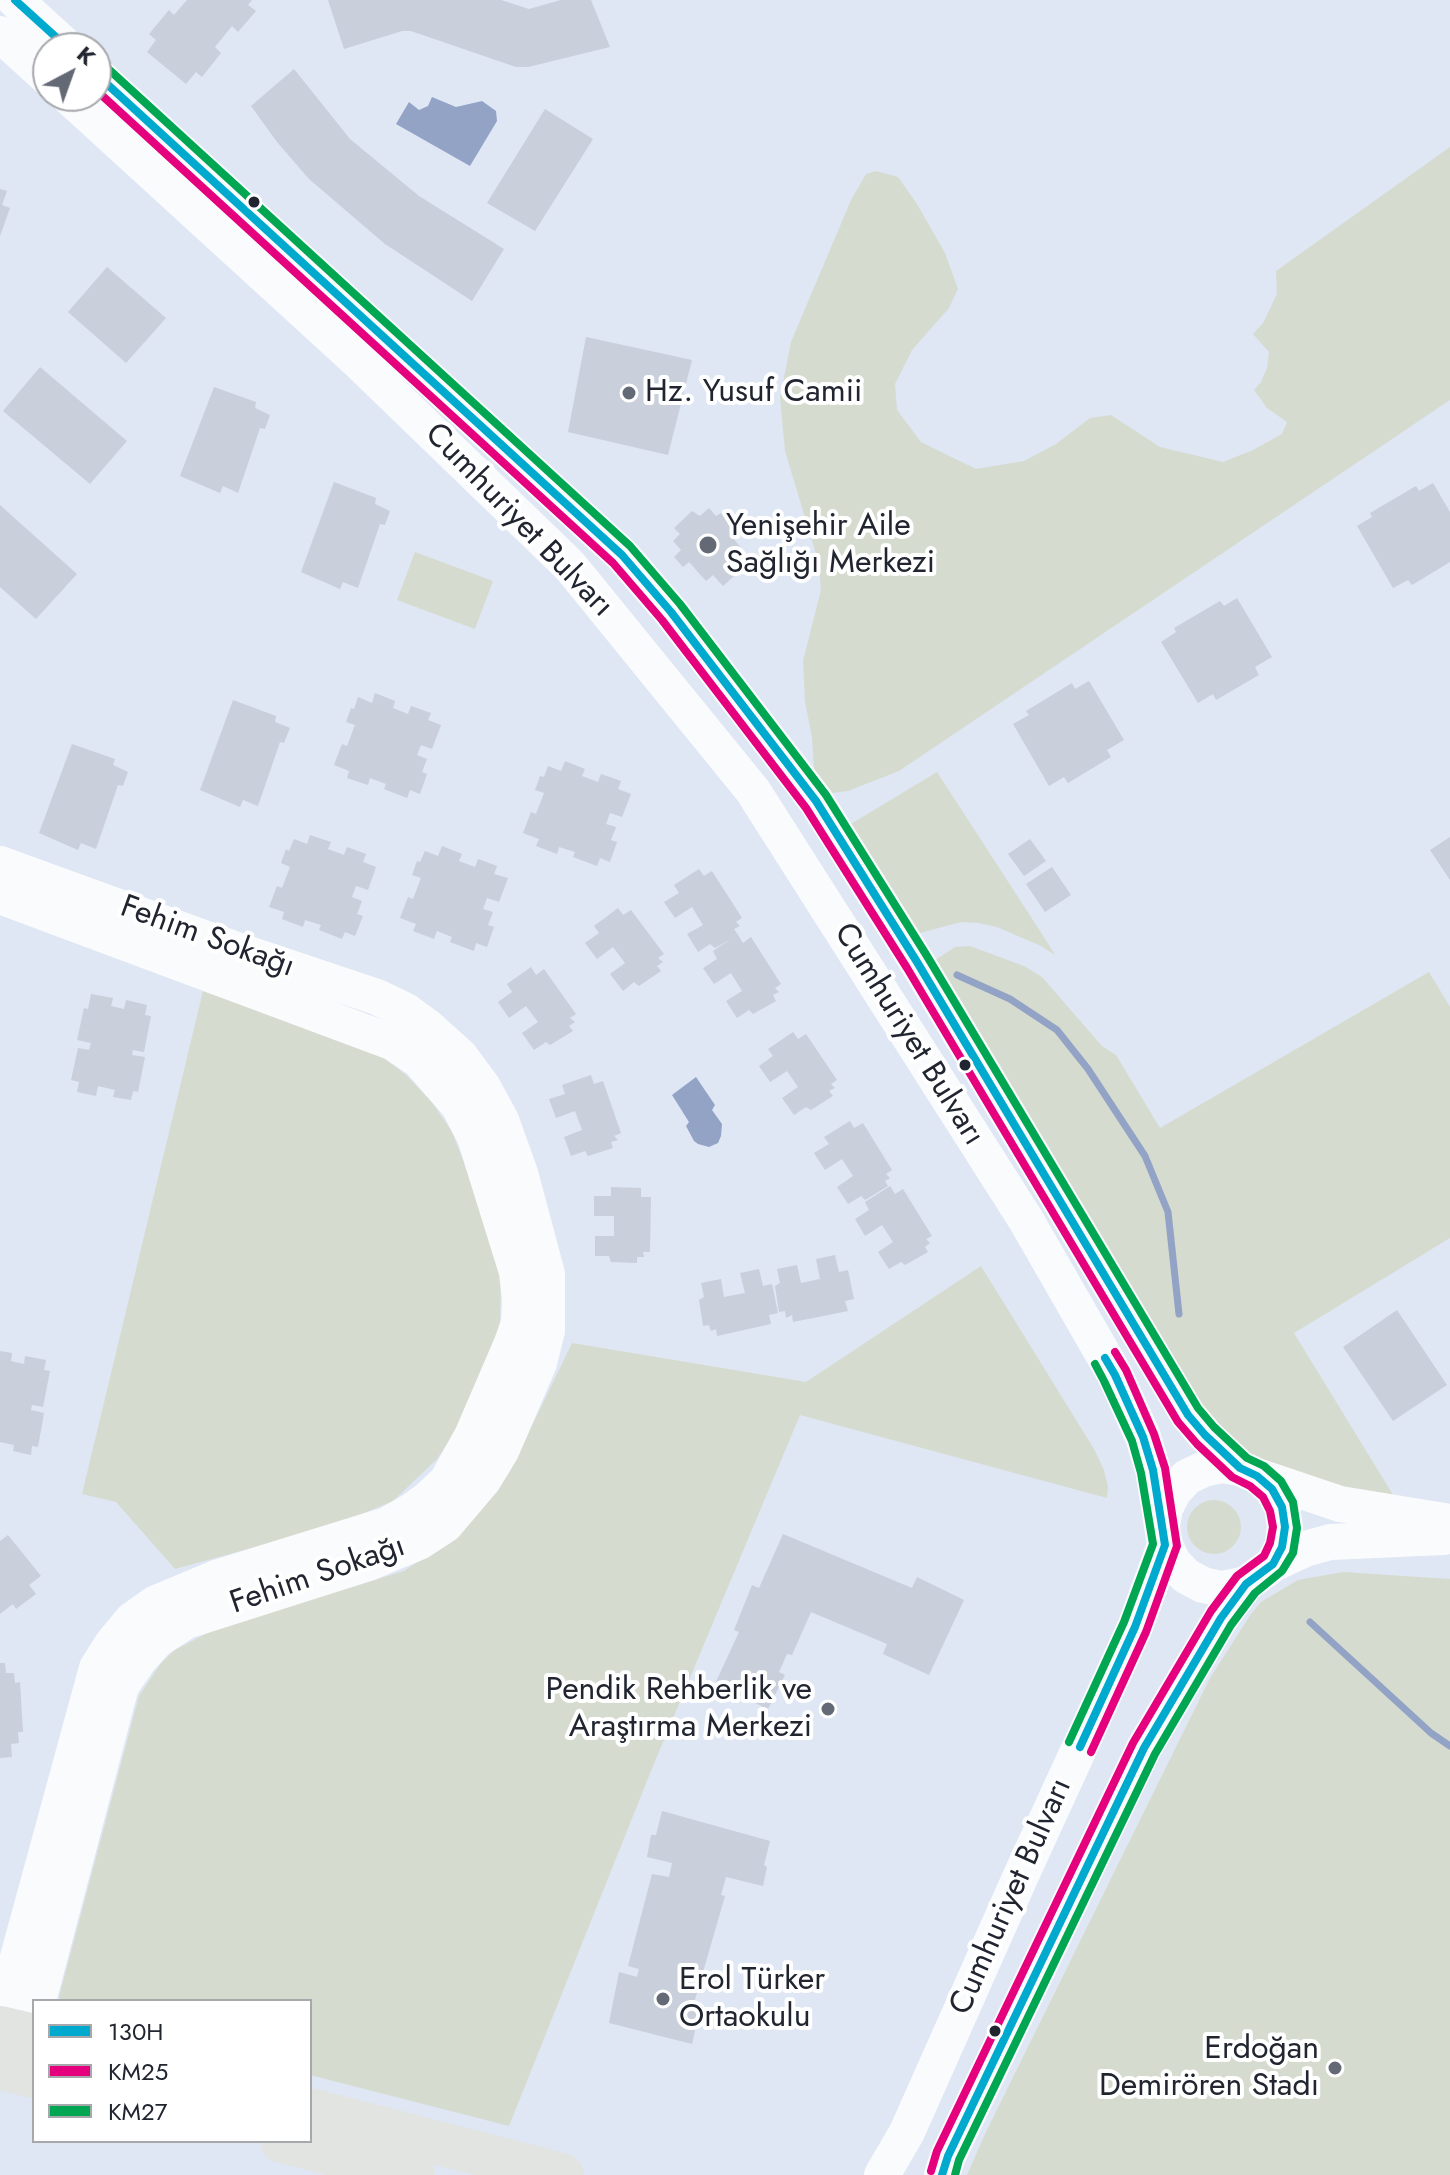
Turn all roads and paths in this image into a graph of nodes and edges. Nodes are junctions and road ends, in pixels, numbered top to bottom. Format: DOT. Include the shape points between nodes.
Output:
graph roads {
  1 [pos="15,0"];
  2 [pos="50,32"];
  3 [pos="0,34"];
  4 [pos="32,63"];
  5 [pos="112,91"];
  6 [pos="88,112"];
  7 [pos="252,240"];
  8 [pos="804,785"];
  9 [pos="765,809"];
  10 [pos="0,864"];
  11 [pos="0,896"];
  12 [pos="61,902"];
  13 [pos="1249,1472"];
  14 [pos="1450,1522"];
  15 [pos="1164,1536"];
  16 [pos="1450,1536"];
  17 [pos="1260,1574"];
  18 [pos="18,2039"];
  19 [pos="312,2111"];
  20 [pos="290,2143"];
  21 [pos="413,2175"];
  22 [pos="562,2175"];
  23 [pos="882,2175"];
  24 [pos="942,2175"];
  1 -- 2 [label="street"];
  3 -- 4 [label="street"];
  5 -- 7 [label="street, Cumhuriyet Bulvarı"];
  6 -- 7 [label="street, Cumhuriyet Bulvarı"];
  7 -- 8 [label="street, Cumhuriyet Bulvarı" via="622,555"];
  7 -- 9 [label="street, Cumhuriyet Bulvarı" via="359,362 570,566"];
  8 -- 9 [label="street"];
  8 -- 13 [label="street, Cumhuriyet Bulvarı" via="917,962 1188,1415"];
  9 -- 15 [label="street, Cumhuriyet Bulvarı" via="1026,1220 1115,1375 1150,1459"];
  10 -- 12 [label="street, Fehim Sokağı"];
  11 -- 12 [label="street, Fehim Sokağı"];
  12 -- 18 [label="street, Fehim Sokağı" via="394,1043 419,1060 459,1106 475,1137 517,1272 520,1300 512,1343 472,1436 447,1481 428,1499 387,1525 216,1578 156,1603 112,1644 97,1668"];
  13 -- 14 [label="street" via="1340,1504"];
  13 -- 15 [label="street" via="1222,1465 1187,1477 1165,1508"];
  13 -- 17 [label="street" via="1272,1489 1285,1527 1282,1547"];
  15 -- 17 [label="street" via="1173,1562 1203,1585 1222,1589"];
  15 -- 23 [label="street, Cumhuriyet Bulvarı" via="1135,1627 907,2132"];
  16 -- 17 [label="street" via="1330,1542 1305,1549"];
  17 -- 24 [label="street, Cumhuriyet Bulvarı" via="1221,1618 1144,1748"];
  19 -- 22 [label="main road"];
  20 -- 21 [label="main road"];
}
